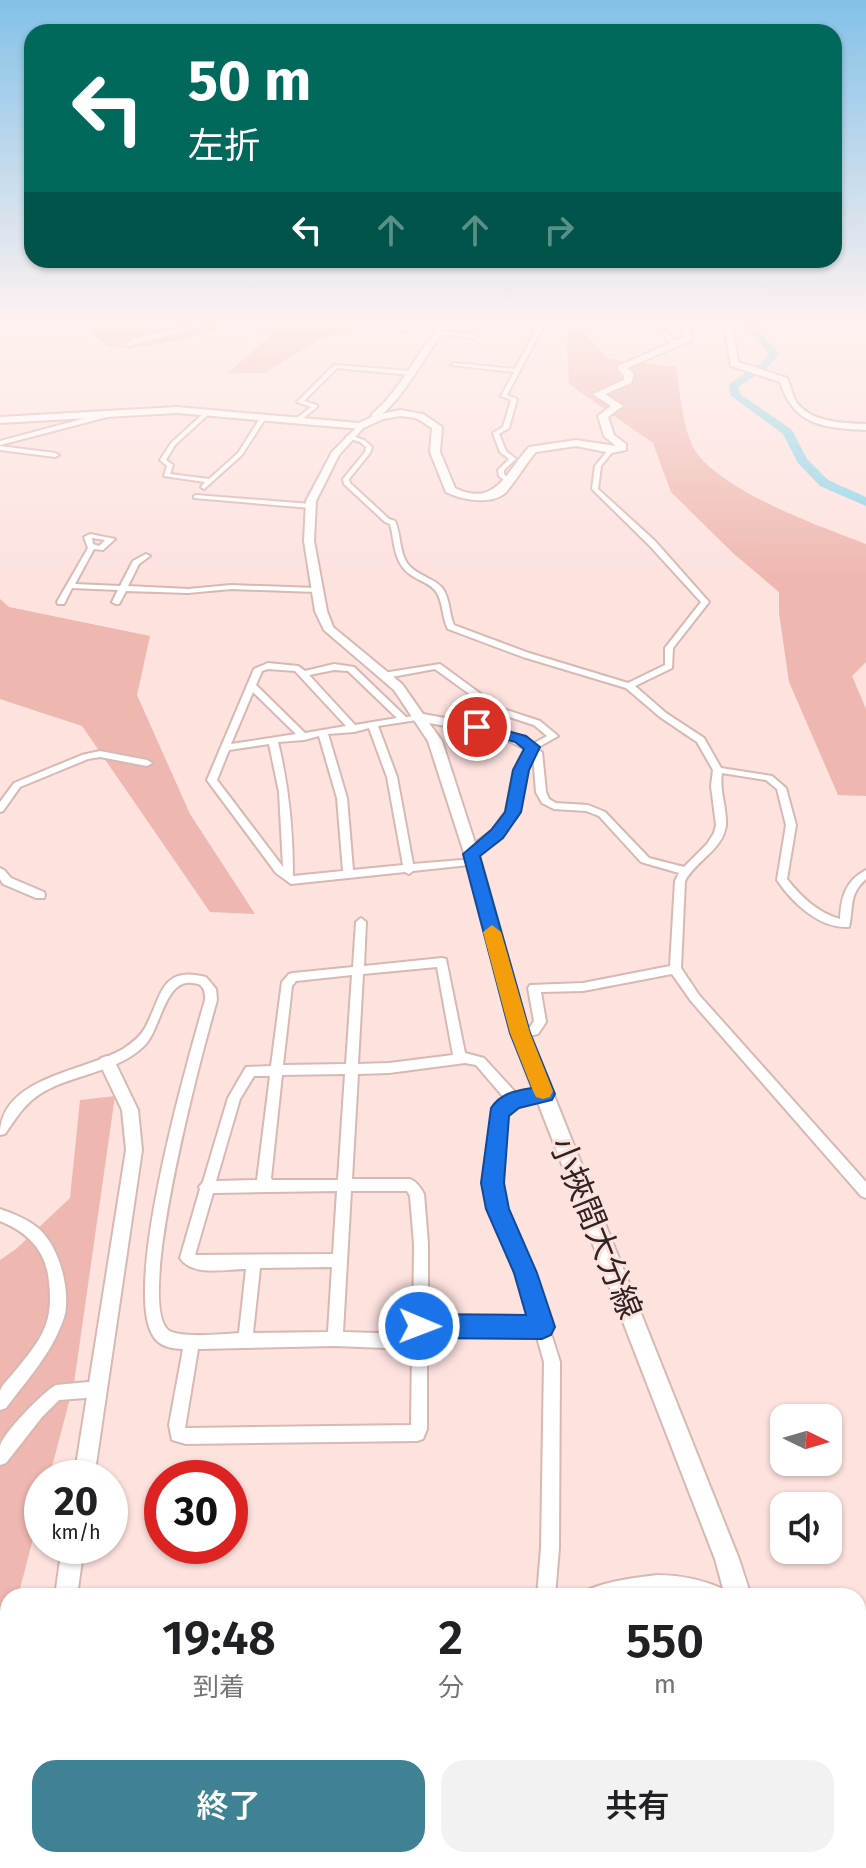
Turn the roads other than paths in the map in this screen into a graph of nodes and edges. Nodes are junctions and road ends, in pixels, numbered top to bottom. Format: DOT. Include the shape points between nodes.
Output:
graph roads {
  1 [pos="315,406"];
  2 [pos="388,406"];
  3 [pos="512,406"];
  4 [pos="618,406"];
  5 [pos="797,406"];
  6 [pos="208,412"];
  7 [pos="112,413"];
  8 [pos="264,416"];
  9 [pos="299,419"];
  10 [pos="0,420"];
  11 [pos="362,426"];
  12 [pos="866,427"];
  13 [pos="0,446"];
  14 [pos="611,450"];
  15 [pos="55,455"];
  16 [pos="507,480"];
  17 [pos="209,481"];
  18 [pos="311,506"];
  19 [pos="92,547"];
  20 [pos="146,556"];
  21 [pos="70,586"];
  22 [pos="124,588"];
  23 [pos="316,590"];
  24 [pos="61,602"];
  25 [pos="116,602"];
  26 [pos="303,674"];
  27 [pos="386,675"];
  28 [pos="251,685"];
  29 [pos="629,686"];
  30 [pos="412,718"];
  31 [pos="373,726"];
  32 [pos="354,729"];
  33 [pos="323,734"];
  34 [pos="304,737"];
  35 [pos="273,742"];
  36 [pos="226,748"];
  37 [pos="532,749"];
  38 [pos="147,763"];
  39 [pos="718,770"];
  40 [pos="0,809"];
  41 [pos="472,858"];
  42 [pos="409,870"];
  43 [pos="685,871"];
  44 [pos="0,872"];
  45 [pos="348,874"];
  46 [pos="866,874"];
  47 [pos="288,877"];
  48 [pos="40,895"];
  49 [pos="361,922"];
  50 [pos="675,969"];
  51 [pos="357,971"];
  52 [pos="520,1033"];
  53 [pos="460,1059"];
  54 [pos="107,1062"];
  55 [pos="351,1067"];
  56 [pos="277,1069"];
  57 [pos="544,1094"];
  58 [pos="514,1100"];
  59 [pos="0,1130"];
  60 [pos="343,1185"];
  61 [pos="269,1186"];
  62 [pos="206,1187"];
  63 [pos="866,1192"];
  64 [pos="0,1215"];
  65 [pos="338,1260"];
  66 [pos="254,1262"];
  67 [pos="542,1327"];
  68 [pos="419,1334"];
  69 [pos="335,1339"];
  70 [pos="192,1342"];
  71 [pos="245,1342"];
  72 [pos="99,1389"];
  73 [pos="0,1402"];
  74 [pos="0,1457"];
  75 [pos="87,1460"];
  76 [pos="70,1564"];
  77 [pos="67,1588"];
  78 [pos="547,1588"];
  79 [pos="623,1588"];
  80 [pos="702,1588"];
  81 [pos="735,1588"];
  1 -- 9 [label="street"];
  2 -- 11 [label="main road, 小挾間大分線"];
  3 -- 16 [label="street" via="506,428 496,433 503,452 513,459 501,470"];
  4 -- 14 [label="main road" via="603,416 610,437 622,446"];
  5 -- 12 [label="main road" via="831,424"];
  6 -- 7 [label="main road"];
  6 -- 8 [label="main road"];
  6 -- 17 [label="street" via="163,460 170,465 166,475"];
  7 -- 10 [label="main road"];
  7 -- 13 [label="street"];
  8 -- 9 [label="main road"];
  8 -- 17 [label="street" via="240,454"];
  9 -- 11 [label="main road"];
  11 -- 16 [label="main road" via="417,414 435,424 436,453 452,492 494,494"];
  11 -- 18 [label="main road, 小挾間大分線" via="335,454"];
  11 -- 29 [label="street" via="368,452 347,484 393,522 395,546 408,569 442,593 451,627"];
  13 -- 15 [label="street"];
  14 -- 16 [label="main road" via="576,443 537,447"];
  14 -- 29 [label="street" via="598,466 595,489 705,602 669,648 669,666"];
  17 -- 18 [label="street" via="196,497"];
  18 -- 23 [label="main road, 小挾間大分線" via="309,541"];
  19 -- 21 [label="street"];
  20 -- 22 [label="street" via="136,563"];
  21 -- 22 [label="street"];
  21 -- 24 [label="street"];
  22 -- 23 [label="street"];
  22 -- 25 [label="street"];
  23 -- 27 [label="main road, 小挾間大分線" via="328,628"];
  26 -- 28 [label="street" via="268,666 258,669"];
  26 -- 30 [label="street" via="351,669"];
  26 -- 32 [label="street"];
  27 -- 30 [label="main road, 小挾間大分線" via="398,687"];
  27 -- 37 [label="street" via="437,666 497,710 537,723 553,736"];
  28 -- 34 [label="street"];
  28 -- 36 [label="street"];
  29 -- 39 [label="street" via="701,740"];
  30 -- 31 [label="street"];
  30 -- 37 [label="main road" via="500,732"];
  30 -- 41 [label="main road, 小挾間大分線" via="435,741"];
  31 -- 32 [label="street"];
  31 -- 42 [label="street" via="392,777"];
  32 -- 33 [label="street"];
  33 -- 34 [label="street"];
  33 -- 45 [label="street" via="342,798"];
  34 -- 35 [label="street"];
  35 -- 36 [label="street"];
  35 -- 47 [label="street" via="288,826"];
  36 -- 47 [label="street" via="212,780"];
  37 -- 41 [label="main road" via="521,770 513,812"];
  37 -- 43 [label="street" via="537,752 545,801 602,814 645,860"];
  38 -- 40 [label="street" via="100,754 85,757 17,785"];
  39 -- 43 [label="street" via="721,828 715,842"];
  39 -- 46 [label="street" via="769,778 781,788 791,825 782,880 828,920 845,924 844,904"];
  41 -- 42 [label="street"];
  41 -- 52 [label="main road, 小挾間大分線"];
  42 -- 45 [label="street"];
  43 -- 50 [label="street"];
  44 -- 48 [label="street" via="7,881"];
  45 -- 47 [label="street"];
  49 -- 51 [label="street"];
  50 -- 52 [label="street" via="583,987 534,988 540,1022 534,1031"];
  50 -- 63 [label="street"];
  51 -- 53 [label="street" via="442,962"];
  51 -- 55 [label="street"];
  51 -- 56 [label="street" via="293,977 286,985"];
  52 -- 57 [label="main road, 小挾間大分線"];
  53 -- 55 [label="street"];
  53 -- 58 [label="street" via="480,1061"];
  54 -- 59 [label="street" via="30,1093"];
  54 -- 70 [label="street" via="145,1038 167,987 190,978 207,983 211,1000 174,1148 152,1294 157,1330 172,1342"];
  54 -- 72 [label="street" via="130,1110 134,1150"];
  55 -- 56 [label="street"];
  55 -- 60 [label="street"];
  56 -- 61 [label="street" via="264,1180"];
  56 -- 62 [label="street" via="246,1075"];
  57 -- 58 [label="street"];
  57 -- 81 [label="main road, 小挾間大分線"];
  58 -- 67 [label="street" via="499,1114 492,1183"];
  60 -- 61 [label="street"];
  60 -- 65 [label="street"];
  60 -- 68 [label="street" via="410,1185 417,1194"];
  61 -- 62 [label="street"];
  62 -- 66 [label="street" via="187,1258 195,1263"];
  64 -- 73 [label="street" via="24,1226 50,1251 59,1301 49,1334"];
  65 -- 66 [label="street"];
  65 -- 69 [label="street"];
  66 -- 71 [label="street"];
  67 -- 68 [label="street"];
  67 -- 78 [label="street" via="552,1362"];
  68 -- 69 [label="street"];
  68 -- 70 [label="street" via="417,1433 178,1434"];
  69 -- 71 [label="street"];
  70 -- 71 [label="street"];
  72 -- 74 [label="street" via="56,1393"];
  72 -- 75 [label="street"];
  76 -- 77 [label="street"];
  79 -- 80 [label="street" via="641,1583"];
}
